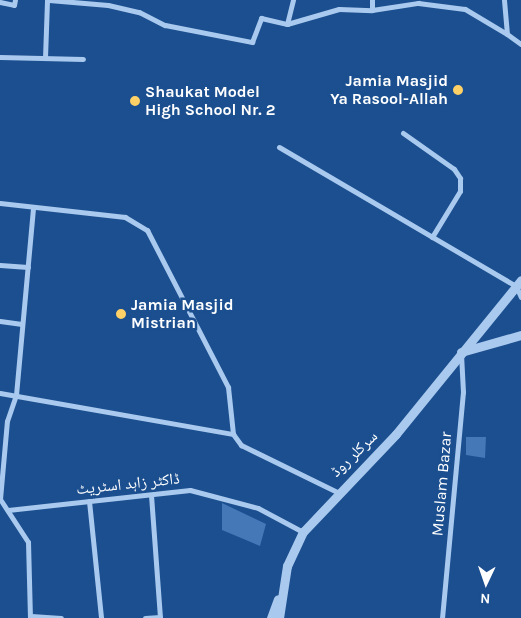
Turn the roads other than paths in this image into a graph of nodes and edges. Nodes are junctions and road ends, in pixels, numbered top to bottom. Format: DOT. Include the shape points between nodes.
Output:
graph roads {
  1 [pos="15,0"];
  2 [pos="48,0"];
  3 [pos="293,0"];
  4 [pos="372,0"];
  5 [pos="504,0"];
  6 [pos="0,2"];
  7 [pos="372,10"];
  8 [pos="287,24"];
  9 [pos="506,34"];
  10 [pos="521,44"];
  11 [pos="0,57"];
  12 [pos="45,58"];
  13 [pos="83,59"];
  14 [pos="403,133"];
  15 [pos="278,147"];
  16 [pos="0,203"];
  17 [pos="33,208"];
  18 [pos="432,237"];
  19 [pos="0,265"];
  20 [pos="28,267"];
  21 [pos="519,283"];
  22 [pos="521,297"];
  23 [pos="0,322"];
  24 [pos="22,324"];
  25 [pos="521,336"];
  26 [pos="461,352"];
  27 [pos="0,393"];
  28 [pos="16,395"];
  29 [pos="233,434"];
  30 [pos="337,492"];
  31 [pos="151,495"];
  32 [pos="90,501"];
  33 [pos="8,510"];
  34 [pos="303,532"];
  35 [pos="284,585"];
  36 [pos="31,617"];
  37 [pos="61,618"];
  38 [pos="101,618"];
  39 [pos="145,618"];
  40 [pos="160,618"];
  41 [pos="271,618"];
  42 [pos="279,618"];
  43 [pos="442,618"];
  1 -- 6 [label="street" via="14,5"];
  2 -- 8 [label="street" via="108,5 139,12 165,25 252,42 261,18"];
  2 -- 12 [label="street"];
  3 -- 8 [label="street"];
  4 -- 7 [label="street"];
  5 -- 9 [label="street"];
  7 -- 8 [label="street" via="339,9"];
  7 -- 9 [label="street" via="418,3 465,9"];
  9 -- 10 [label="street"];
  11 -- 12 [label="street"];
  12 -- 13 [label="street"];
  14 -- 18 [label="street" via="454,169 460,178 460,191"];
  15 -- 18 [label="street"];
  16 -- 17 [label="street"];
  17 -- 20 [label="street"];
  17 -- 29 [label="street" via="125,217 147,230 228,387"];
  18 -- 21 [label="street"];
  19 -- 20 [label="street"];
  20 -- 24 [label="street"];
  21 -- 22 [label="street"];
  21 -- 26 [label="street, سرکلر روڈ"];
  23 -- 24 [label="street"];
  24 -- 28 [label="street"];
  25 -- 26 [label="street"];
  26 -- 30 [label="street, سرکلر روڈ" via="396,434"];
  26 -- 43 [label="street, Muslam Bazar" via="463,392"];
  27 -- 28 [label="street"];
  28 -- 29 [label="street"];
  28 -- 33 [label="street" via="7,421 0,499"];
  29 -- 30 [label="street" via="242,445"];
  30 -- 34 [label="street, سرکلر روڈ"];
  31 -- 32 [label="street, ڈاکٹر زاہد اسٹریٹ"];
  31 -- 34 [label="street, ڈاکٹر زاہد اسٹریٹ" via="190,490 258,508"];
  31 -- 40 [label="street"];
  32 -- 33 [label="street, ڈاکٹر زاہد اسٹریٹ"];
  32 -- 38 [label="street"];
  33 -- 36 [label="street" via="28,542"];
  34 -- 35 [label="street, سرکلر روڈ" via="293,547"];
  35 -- 41 [label="street, سرکلر روڈ"];
  35 -- 42 [label="street, سرکلر روڈ"];
  36 -- 37 [label="street"];
  39 -- 40 [label="street"];
}
